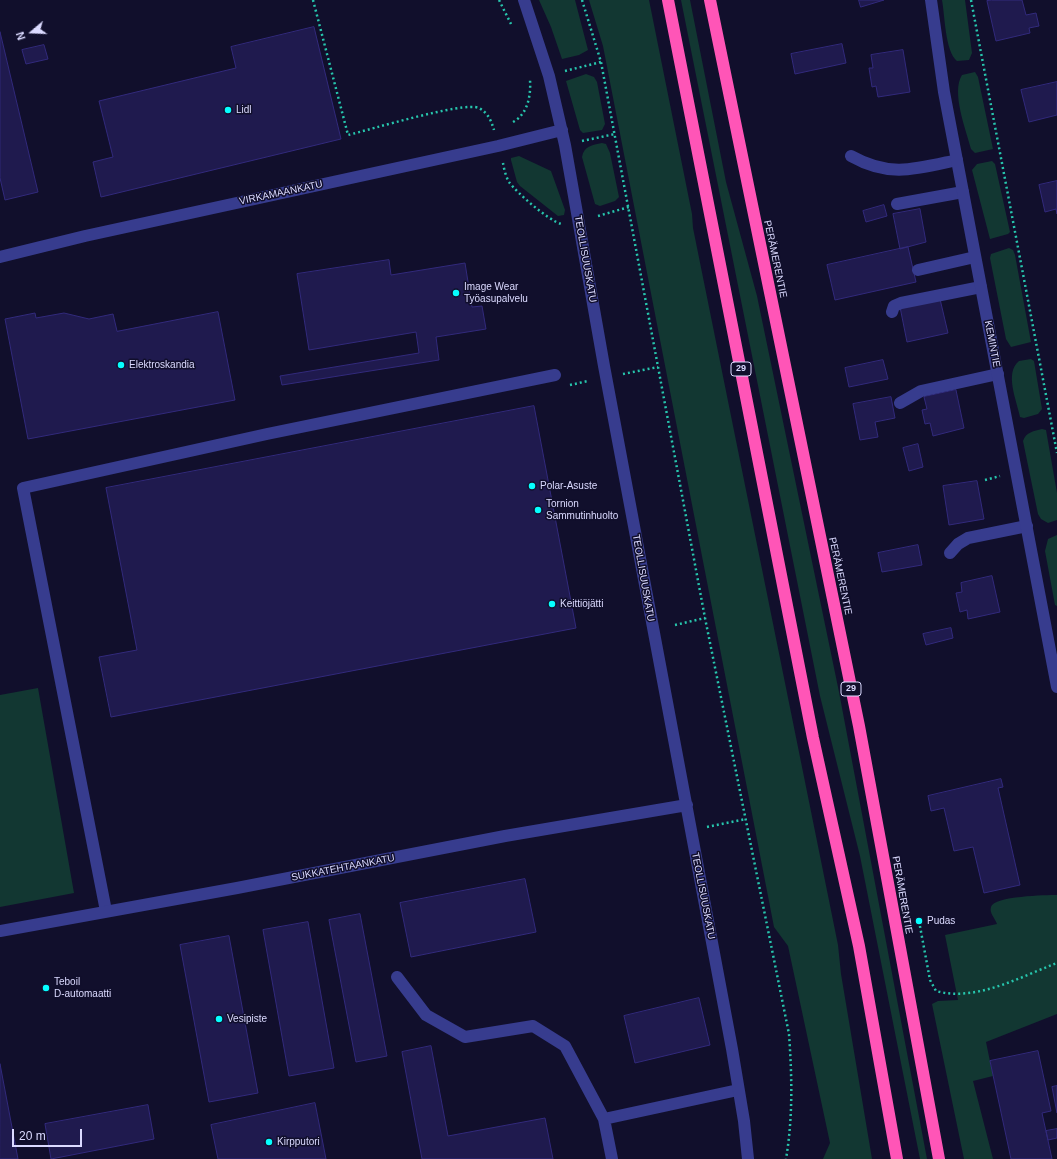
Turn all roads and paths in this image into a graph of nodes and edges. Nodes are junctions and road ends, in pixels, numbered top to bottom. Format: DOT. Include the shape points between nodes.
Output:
graph roads {
  1 [pos="313,0"];
  2 [pos="499,0"];
  3 [pos="524,0"];
  4 [pos="582,0"];
  5 [pos="668,0"];
  6 [pos="710,0"];
  7 [pos="931,0"];
  8 [pos="971,0"];
  9 [pos="514,29"];
  10 [pos="601,62"];
  11 [pos="565,71"];
  12 [pos="528,74"];
  13 [pos="511,123"];
  14 [pos="499,128"];
  15 [pos="494,130"];
  16 [pos="562,130"];
  17 [pos="615,134"];
  18 [pos="565,145"];
  19 [pos="498,146"];
  20 [pos="851,156"];
  21 [pos="957,160"];
  22 [pos="963,192"];
  23 [pos="897,204"];
  24 [pos="629,208"];
  25 [pos="598,216"];
  26 [pos="564,225"];
  27 [pos="0,257"];
  28 [pos="975,257"];
  29 [pos="918,270"];
  30 [pos="981,287"];
  31 [pos="892,312"];
  32 [pos="658,368"];
  33 [pos="619,374"];
  34 [pos="998,374"];
  35 [pos="555,375"];
  36 [pos="591,380"];
  37 [pos="564,386"];
  38 [pos="900,403"];
  39 [pos="1057,453"];
  40 [pos="1027,526"];
  41 [pos="950,553"];
  42 [pos="705,618"];
  43 [pos="675,625"];
  44 [pos="1057,686"];
  45 [pos="686,805"];
  46 [pos="746,819"];
  47 [pos="690,831"];
  48 [pos="106,911"];
  49 [pos="919,921"];
  50 [pos="0,931"];
  51 [pos="1057,963"];
  52 [pos="397,977"];
  53 [pos="738,1090"];
  54 [pos="604,1119"];
  55 [pos="612,1159"];
  56 [pos="748,1159"];
  57 [pos="786,1159"];
  58 [pos="897,1159"];
  59 [pos="939,1159"];
  1 -- 15 [label="path" via="348,135 458,108 478,107 490,117"];
  2 -- 9 [label="path"];
  3 -- 16 [label="street, TEOLLISUUSKATU" via="549,76"];
  4 -- 10 [label="path"];
  5 -- 58 [label="highway, 29" via="813,738 859,946"];
  6 -- 59 [label="highway, PERÄMERENTIE / 29" via="859,726"];
  7 -- 21 [label="street, KEMINTIE"];
  8 -- 39 [label="path"];
  10 -- 11 [label="path"];
  10 -- 17 [label="path"];
  12 -- 13 [label="path" via="530,96 526,108 517,120"];
  14 -- 15 [label="path"];
  15 -- 19 [label="path"];
  16 -- 18 [label="street, TEOLLISUUSKATU"];
  16 -- 19 [label="street, VIRKAMAANKATU"];
  17 -- 18 [label="path"];
  17 -- 24 [label="path"];
  18 -- 45 [label="street, TEOLLISUUSKATU" via="602,358"];
  19 -- 26 [label="path" via="508,180 514,188 543,214"];
  19 -- 27 [label="street, VIRKAMAANKATU" via="93,234"];
  20 -- 21 [label="street" via="867,165 894,170 920,168"];
  21 -- 22 [label="street, KEMINTIE"];
  22 -- 23 [label="street"];
  22 -- 28 [label="street, KEMINTIE"];
  24 -- 25 [label="path"];
  24 -- 32 [label="path"];
  28 -- 29 [label="street"];
  28 -- 30 [label="street, KEMINTIE"];
  30 -- 31 [label="street" via="901,303 894,306"];
  30 -- 34 [label="street, KEMINTIE"];
  32 -- 33 [label="path"];
  32 -- 42 [label="path"];
  34 -- 38 [label="street" via="920,391"];
  34 -- 40 [label="street, KEMINTIE"];
  35 -- 48 [label="street" via="23,488"];
  36 -- 37 [label="path"];
  40 -- 41 [label="street" via="968,538"];
  40 -- 44 [label="street, KEMINTIE"];
  42 -- 43 [label="path"];
  42 -- 46 [label="path"];
  45 -- 47 [label="street, TEOLLISUUSKATU"];
  45 -- 48 [label="street, SUKKATEHTAANKATU" via="505,836"];
  46 -- 47 [label="path"];
  46 -- 57 [label="path" via="789,1034 793,1088"];
  47 -- 53 [label="street, TEOLLISUUSKATU"];
  48 -- 50 [label="street, SUKKATEHTAANKATU"];
  49 -- 51 [label="path" via="930,980 936,991 969,994"];
  52 -- 54 [label="street" via="426,1015 465,1037 533,1026 566,1046"];
  53 -- 54 [label="street"];
  53 -- 56 [label="street, TEOLLISUUSKATU"];
  54 -- 55 [label="street"];
}
